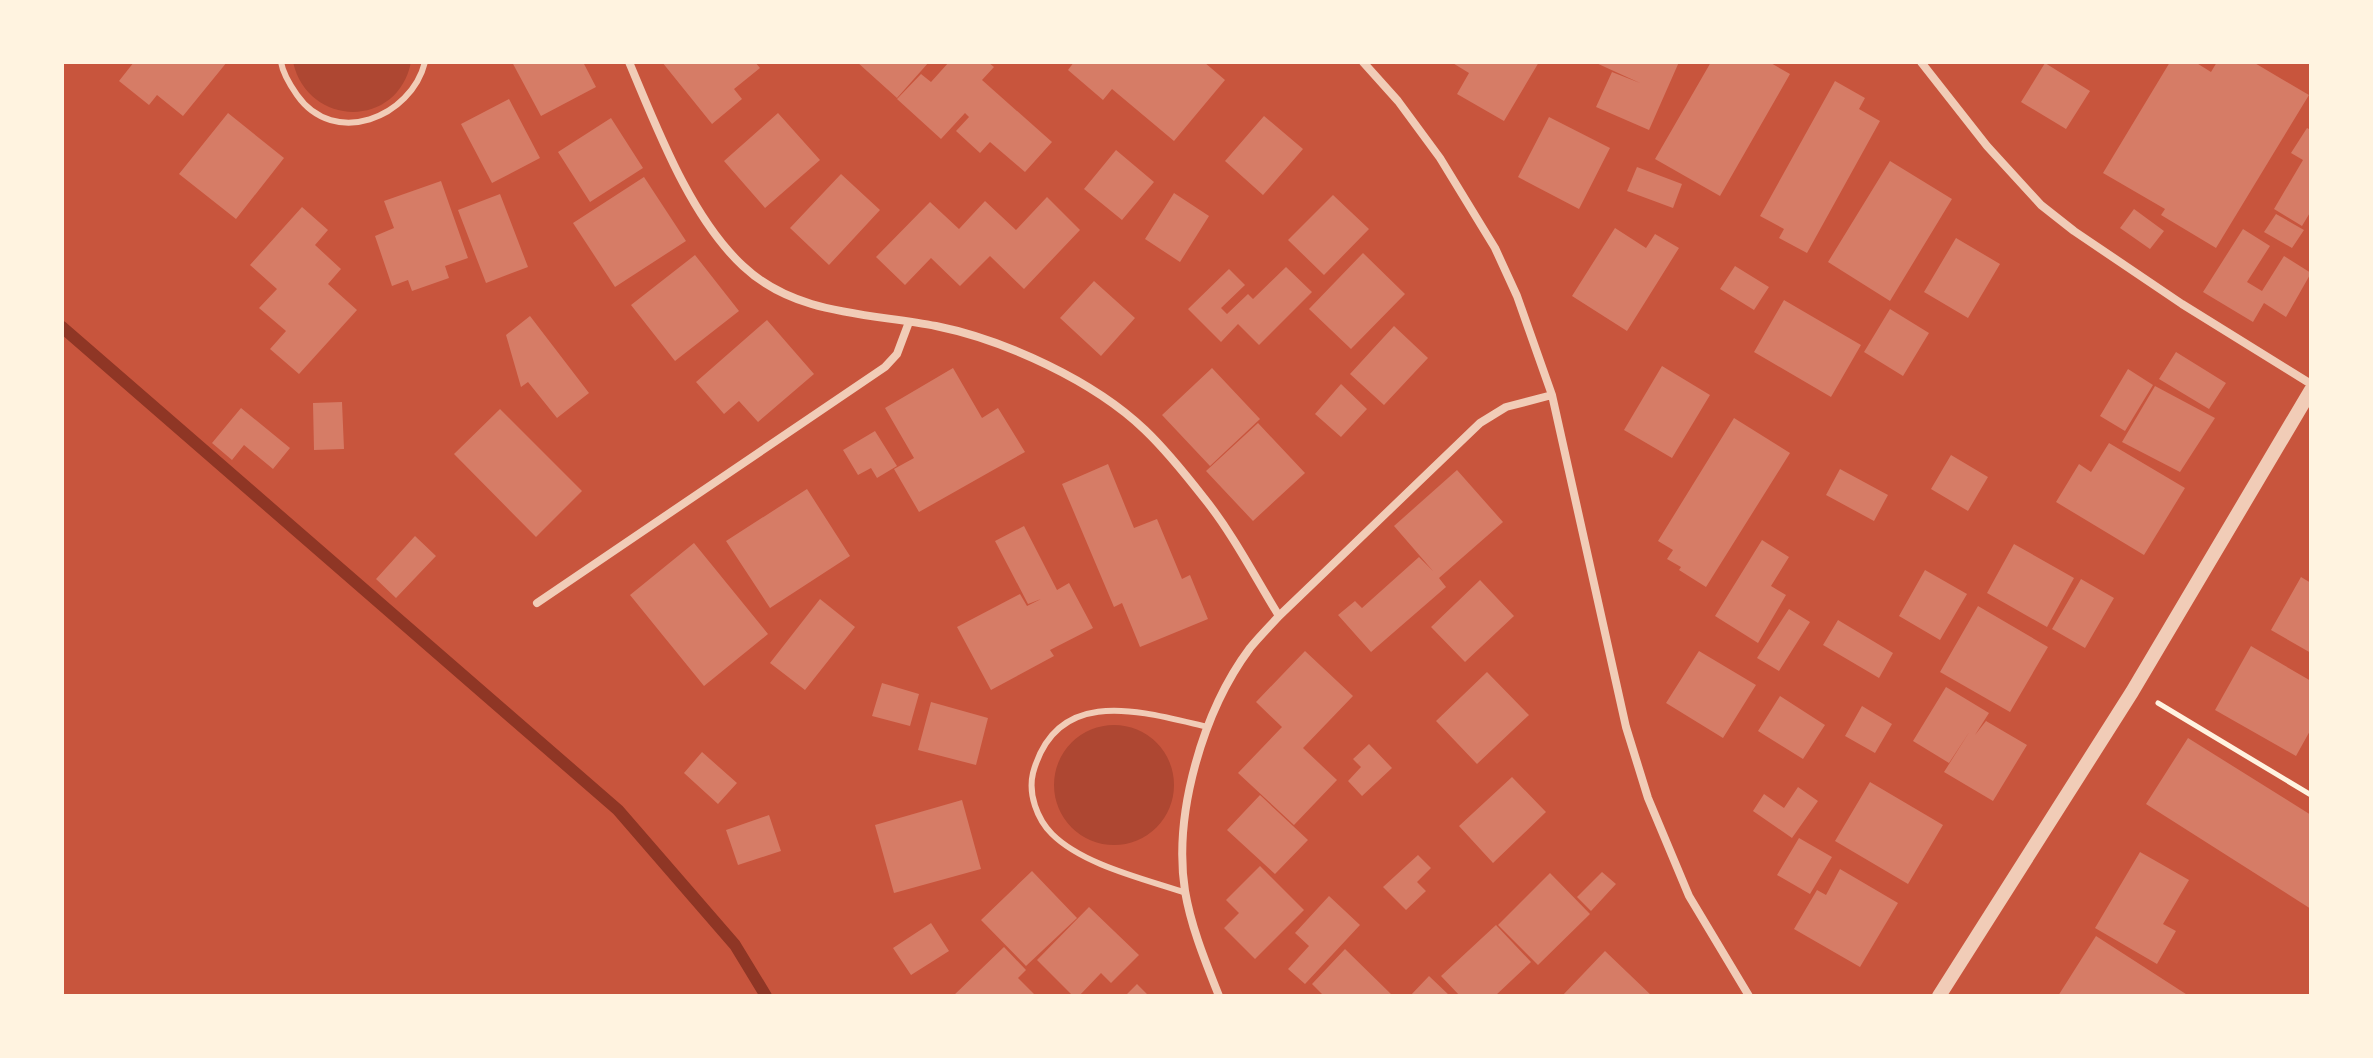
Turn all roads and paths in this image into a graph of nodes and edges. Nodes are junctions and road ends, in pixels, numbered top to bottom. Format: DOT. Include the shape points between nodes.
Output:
graph roads {
  1 [pos="281,62"];
  2 [pos="425,62"];
  3 [pos="629,62"];
  4 [pos="1363,62"];
  5 [pos="1921,62"];
  6 [pos="909,322"];
  7 [pos="2311,384"];
  8 [pos="2311,390"];
  9 [pos="1552,395"];
  10 [pos="537,603"];
  11 [pos="1279,616"];
  12 [pos="2134,688"];
  13 [pos="1208,727"];
  14 [pos="2311,795"];
  15 [pos="1186,893"];
  16 [pos="1219,996"];
  17 [pos="1749,996"];
  18 [pos="1939,996"];
  1 -- 2 [label="lane" via="289,83 312,111 325,119 356,123 400,104"];
  3 -- 6 [label="street" via="699,211 744,267 796,299"];
  4 -- 9 [label="street" via="1440,158 1495,248"];
  5 -- 7 [label="street" via="2041,205 2182,304"];
  6 -- 10 [label="street" via="897,354 885,367"];
  6 -- 11 [label="street" via="987,338 1073,380 1144,429 1207,501"];
  8 -- 12 [label="street"];
  9 -- 11 [label="street" via="1506,407 1480,423"];
  9 -- 17 [label="street" via="1619,702 1648,798 1689,896"];
  11 -- 13 [label="street" via="1250,649"];
  12 -- 14 [label="path"];
  12 -- 18 [label="street"];
  13 -- 15 [label="street" via="1186,811"];
  13 -- 15 [label="lane" via="1134,710 1101,710 1071,720 1050,736 1032,780 1042,822 1070,848"];
  15 -- 16 [label="street"];
}
